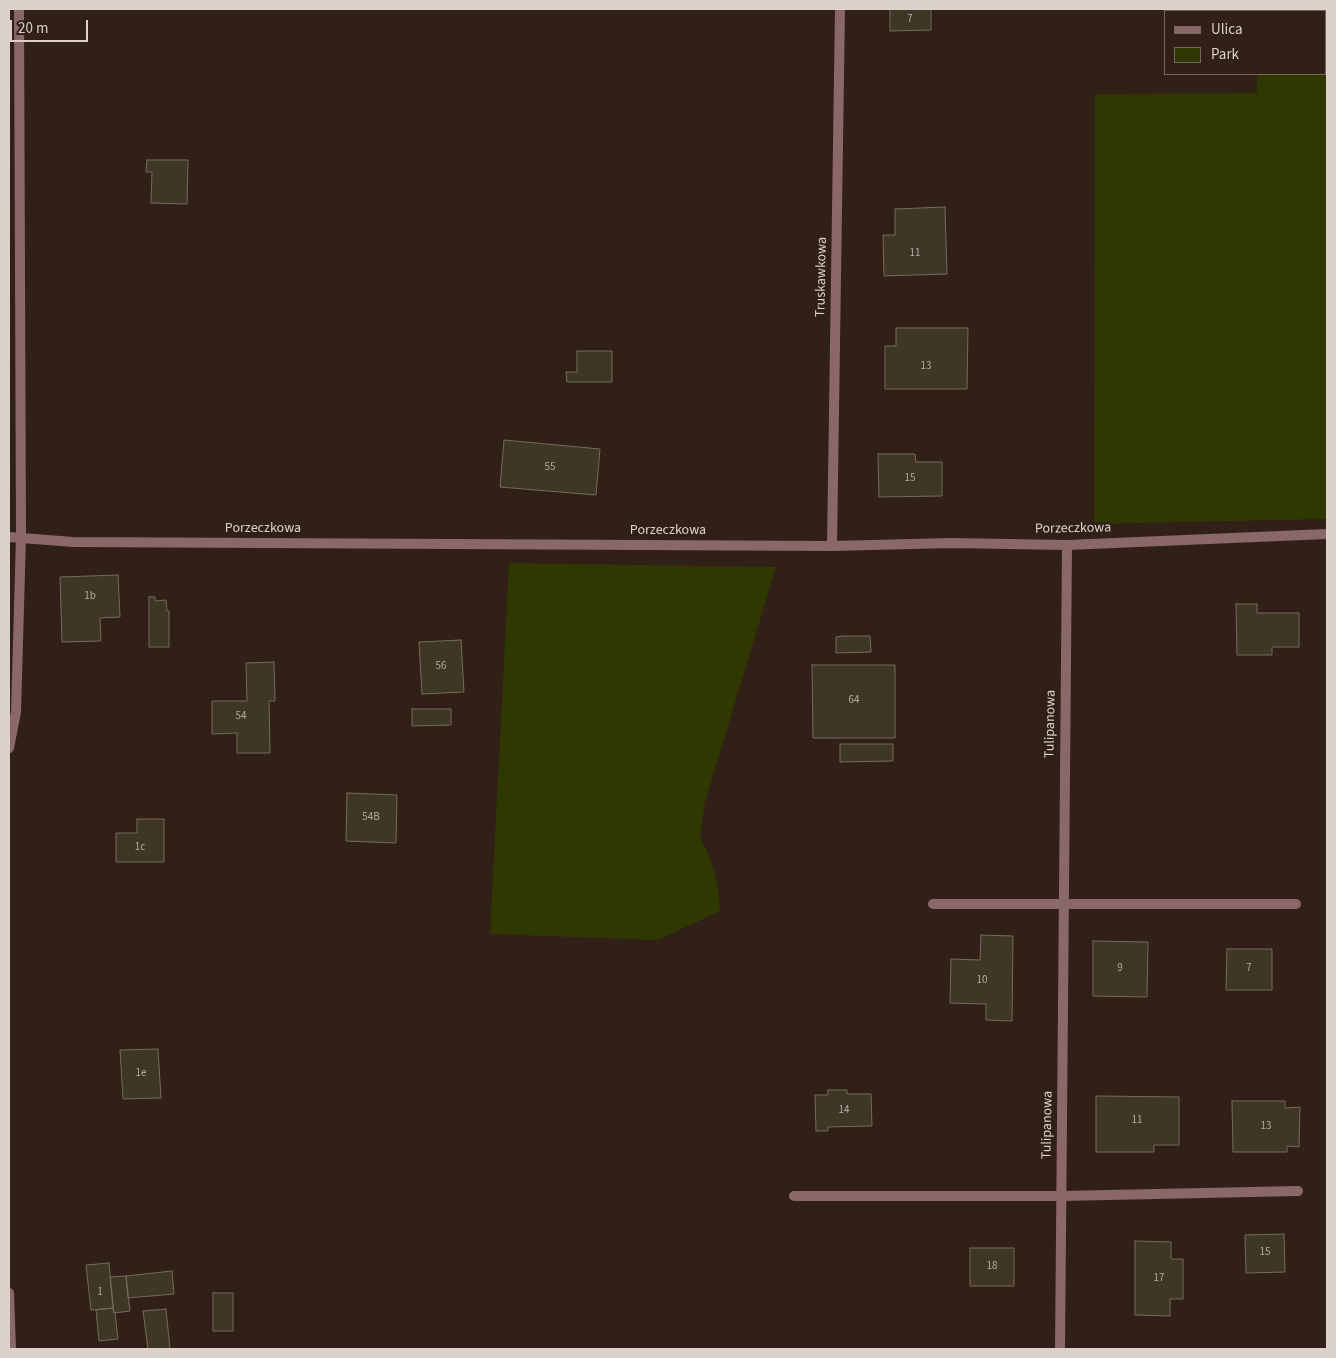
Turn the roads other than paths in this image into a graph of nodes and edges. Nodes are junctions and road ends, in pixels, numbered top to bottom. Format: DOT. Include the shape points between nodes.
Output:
graph roads {
  1 [pos="19,9"];
  2 [pos="840,9"];
  3 [pos="1327,534"];
  4 [pos="9,537"];
  5 [pos="21,537"];
  6 [pos="1066,544"];
  7 [pos="832,546"];
  8 [pos="9,748"];
  9 [pos="933,904"];
  10 [pos="1063,904"];
  11 [pos="1296,904"];
  12 [pos="1298,1191"];
  13 [pos="794,1196"];
  14 [pos="1061,1196"];
  15 [pos="9,1293"];
  16 [pos="11,1349"];
  17 [pos="1060,1349"];
  1 -- 5 [label="street"];
  2 -- 7 [label="street, Truskawkowa"];
  3 -- 6 [label="street, Porzeczkowa"];
  4 -- 5 [label="street, Porzeczkowa"];
  5 -- 7 [label="street, Porzeczkowa" via="73,542"];
  5 -- 8 [label="street" via="16,712"];
  6 -- 7 [label="street, Porzeczkowa"];
  6 -- 10 [label="street, Tulipanowa"];
  9 -- 10 [label="street"];
  10 -- 11 [label="street"];
  10 -- 14 [label="street, Tulipanowa"];
  12 -- 14 [label="street"];
  13 -- 14 [label="street"];
  14 -- 17 [label="street, Tulipanowa"];
  15 -- 16 [label="street"];
}
